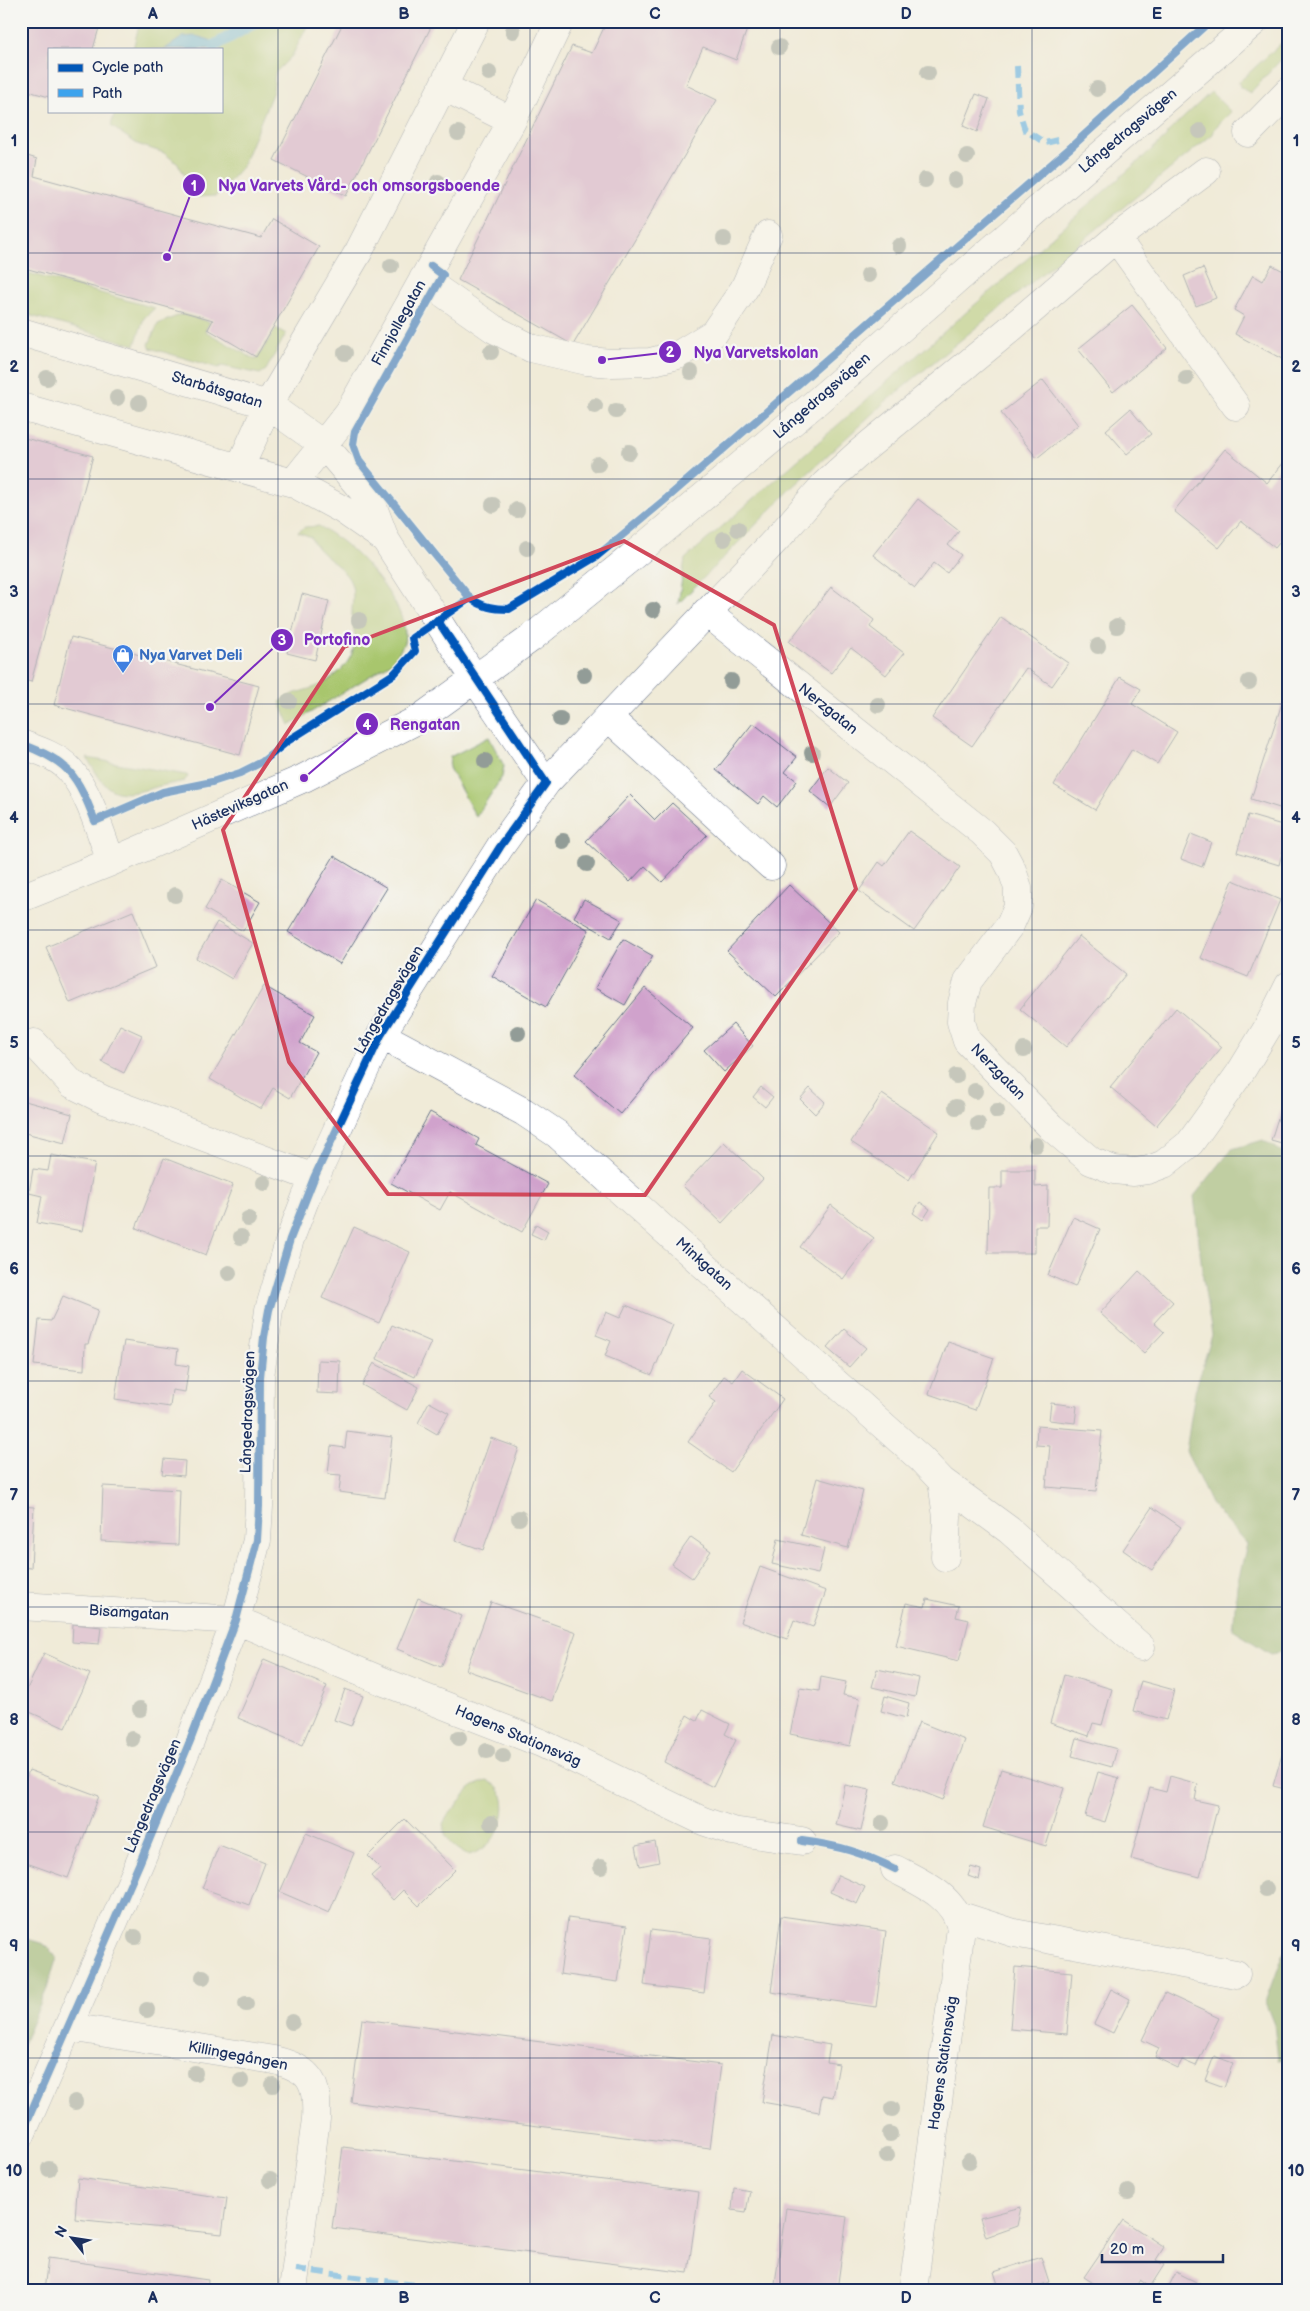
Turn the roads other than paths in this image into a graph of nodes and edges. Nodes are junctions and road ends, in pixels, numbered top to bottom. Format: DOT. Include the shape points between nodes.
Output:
graph roads {
  1 [pos="476,21"];
  2 [pos="560,21"];
  3 [pos="1255,21"];
  4 [pos="444,86"];
  5 [pos="1289,91"];
  6 [pos="512,121"];
  7 [pos="1248,133"];
  8 [pos="1206,171"];
  9 [pos="768,235"];
  10 [pos="1116,238"];
  11 [pos="423,279"];
  12 [pos="21,332"];
  13 [pos="268,405"];
  14 [pos="1236,406"];
  15 [pos="21,407"];
  16 [pos="324,445"];
  17 [pos="240,467"];
  18 [pos="293,483"];
  19 [pos="385,539"];
  20 [pos="706,612"];
  21 [pos="475,679"];
  22 [pos="608,717"];
  23 [pos="21,744"];
  24 [pos="546,783"];
  25 [pos="111,862"];
  26 [pos="771,866"];
  27 [pos="21,898"];
  28 [pos="1289,985"];
  29 [pos="380,1035"];
  30 [pos="34,1043"];
  31 [pos="314,1178"];
  32 [pos="942,1481"];
  33 [pos="945,1557"];
  34 [pos="21,1606"];
  35 [pos="236,1620"];
  36 [pos="1141,1647"];
  37 [pos="802,1841"];
  38 [pos="895,1869"];
  39 [pos="958,1915"];
  40 [pos="1236,1974"];
  41 [pos="69,2027"];
  42 [pos="21,2135"];
  43 [pos="294,2290"];
  44 [pos="913,2290"];
  1 -- 4 [label="street"];
  2 -- 6 [label="street, Finnjollegatan"];
  3 -- 21 [label="street, Långedragsvägen" via="814,404 598,584"];
  4 -- 6 [label="street"];
  4 -- 13 [label="street" via="359,252"];
  5 -- 7 [label="street"];
  6 -- 11 [label="street, Finnjollegatan"];
  8 -- 10 [label="street, Långedragsvägen"];
  9 -- 11 [label="street" via="744,289 714,333 678,354 650,362 587,361 531,348 494,329"];
  10 -- 14 [label="street"];
  10 -- 20 [label="street, Långedragsvägen" via="825,484"];
  11 -- 16 [label="street, Finnjollegatan" via="349,412"];
  12 -- 13 [label="street, Starbåtsgatan"];
  13 -- 16 [label="street, Starbåtsgatan"];
  13 -- 17 [label="street"];
  15 -- 17 [label="street, Starbåtsgatan"];
  16 -- 18 [label="street, Finnjollegatan"];
  16 -- 19 [label="street, Starbåtsgatan" via="370,499"];
  17 -- 18 [label="street, Starbåtsgatan"];
  18 -- 19 [label="street, Starbåtsgatan" via="344,510"];
  19 -- 21 [label="street, Starbåtsgatan"];
  20 -- 22 [label="street, Långedragsvägen"];
  20 -- 28 [label="street, Nerzgatan" via="1004,853 1018,888 1018,907 1010,925 968,981 961,1022 967,1041 1051,1127 1091,1161 1114,1170 1148,1170 1164,1164 1190,1143 1240,1074"];
  21 -- 24 [label="street"];
  21 -- 25 [label="street, Hästeviksgatan" via="419,719 376,742 304,778"];
  22 -- 24 [label="street, Långedragsvägen"];
  22 -- 26 [label="street"];
  23 -- 25 [label="street" via="46,753 69,769 84,791"];
  24 -- 29 [label="street, Långedragsvägen" via="500,847"];
  25 -- 27 [label="street, Hästeviksgatan"];
  29 -- 31 [label="street, Långedragsvägen"];
  29 -- 32 [label="street, Minkgatan" via="524,1112 557,1134 921,1458"];
  30 -- 31 [label="street" via="72,1084 102,1100"];
  31 -- 35 [label="street, Långedragsvägen" via="290,1239 268,1310 260,1377 257,1540"];
  32 -- 33 [label="street" via="946,1517"];
  32 -- 36 [label="street, Minkgatan" via="1009,1530"];
  34 -- 35 [label="street, Bisamgatan"];
  35 -- 37 [label="street, Hagens Stationsväg" via="541,1743 703,1821 732,1832"];
  35 -- 41 [label="street, Långedragsvägen" via="190,1741"];
  38 -- 39 [label="street" via="931,1888 950,1903"];
  39 -- 40 [label="street" via="1014,1933"];
  39 -- 44 [label="street, Hagens Stationsväg" via="961,1928"];
  41 -- 42 [label="street, Långedragsvägen"];
  41 -- 43 [label="street, Killingegången" via="274,2060 292,2064 306,2072 318,2097"];
}
